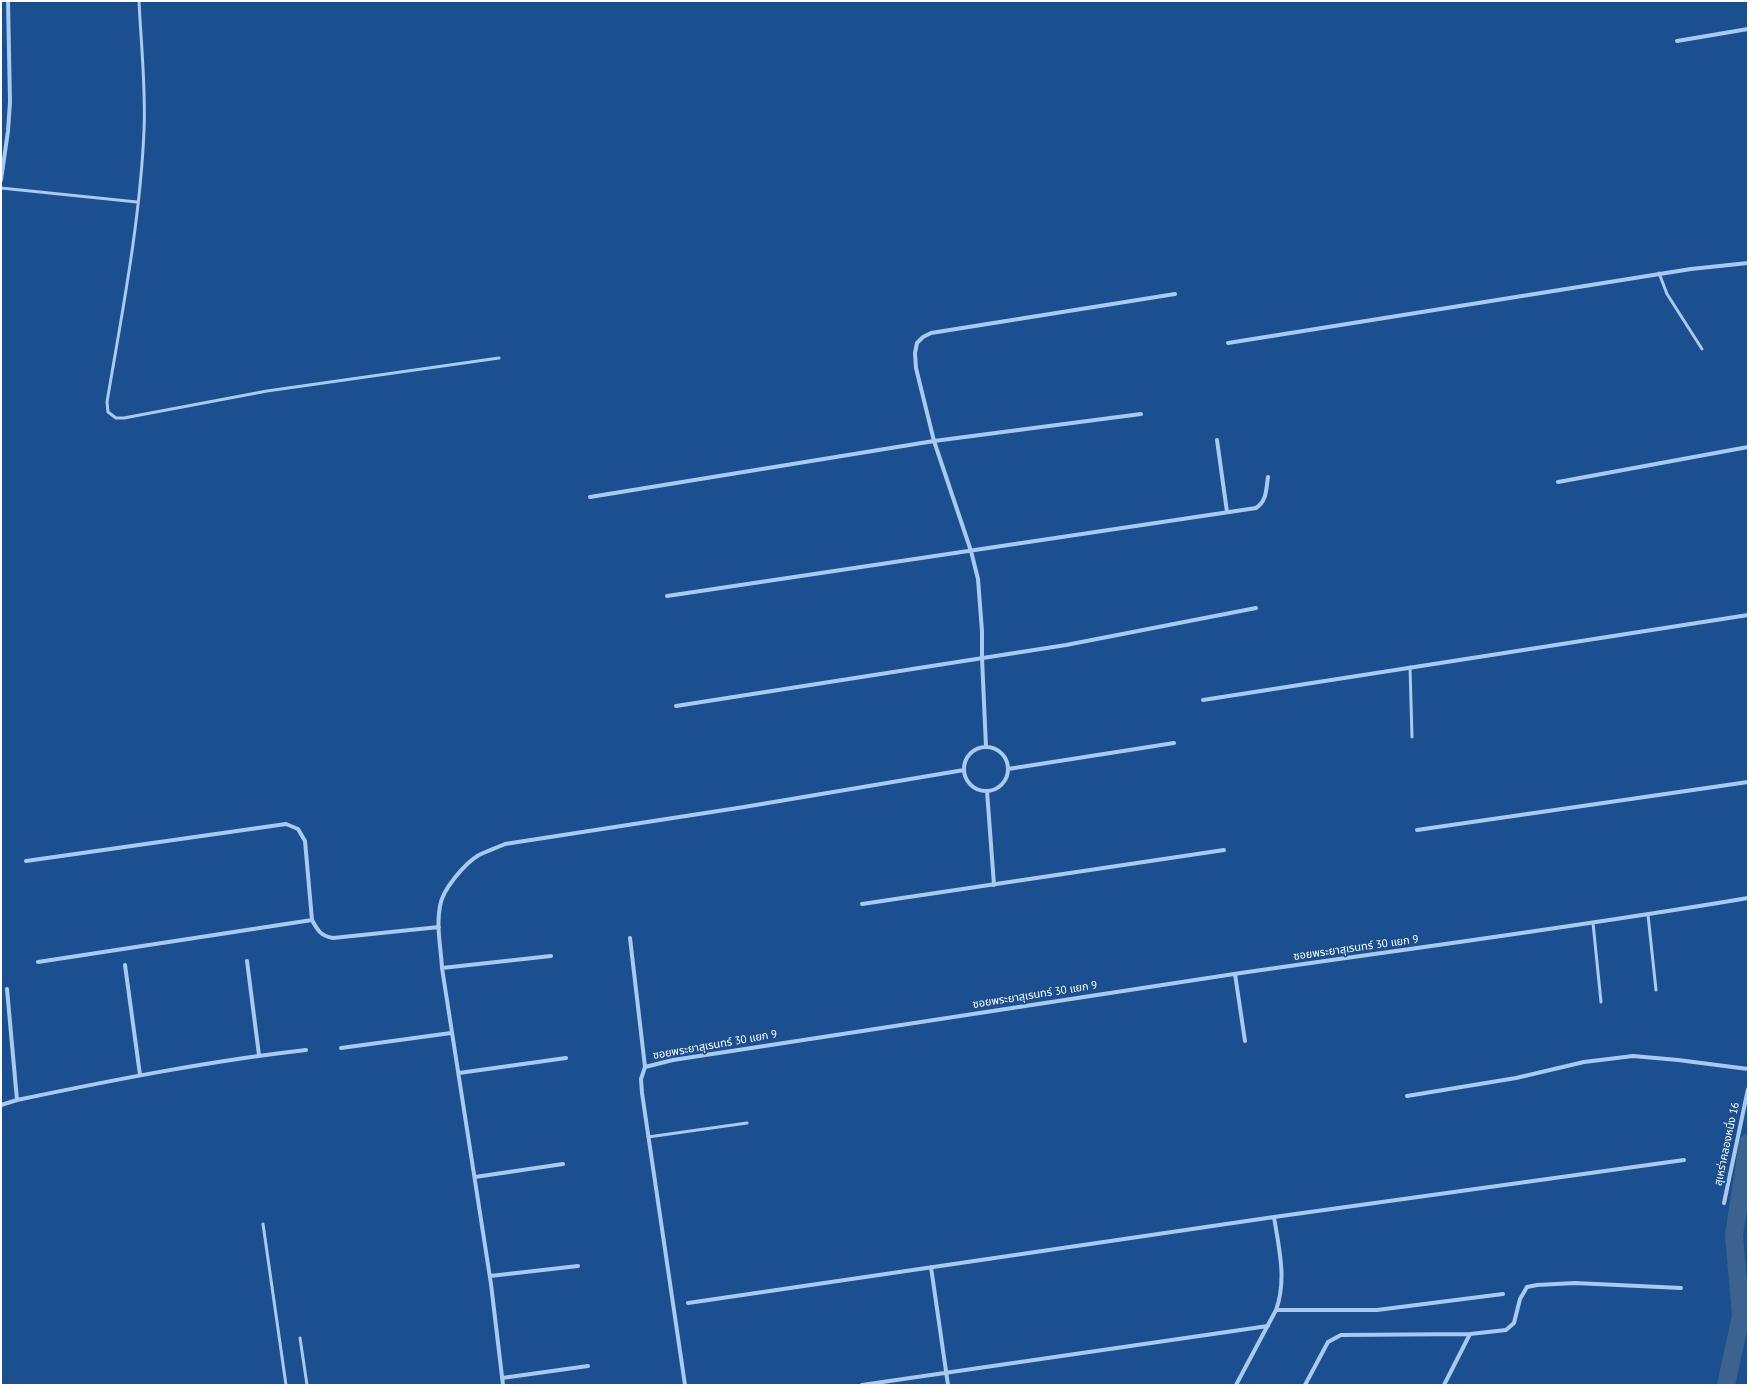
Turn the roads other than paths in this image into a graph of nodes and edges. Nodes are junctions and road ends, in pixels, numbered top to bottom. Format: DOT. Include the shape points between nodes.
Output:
graph roads {
  1 [pos="8,1"];
  2 [pos="139,1"];
  3 [pos="1748,29"];
  4 [pos="1677,40"];
  5 [pos="1,180"];
  6 [pos="1,188"];
  7 [pos="137,202"];
  8 [pos="1748,263"];
  9 [pos="1659,274"];
  10 [pos="1175,294"];
  11 [pos="1228,343"];
  12 [pos="1702,349"];
  13 [pos="499,358"];
  14 [pos="1141,414"];
  15 [pos="1217,440"];
  16 [pos="934,441"];
  17 [pos="1748,448"];
  18 [pos="1268,477"];
  19 [pos="1558,482"];
  20 [pos="590,497"];
  21 [pos="1227,512"];
  22 [pos="971,552"];
  23 [pos="667,596"];
  24 [pos="1256,608"];
  25 [pos="1748,615"];
  26 [pos="982,658"];
  27 [pos="1410,668"];
  28 [pos="1203,700"];
  29 [pos="676,706"];
  30 [pos="1412,737"];
  31 [pos="1174,743"];
  32 [pos="986,748"];
  33 [pos="1008,769"];
  34 [pos="964,770"];
  35 [pos="1748,782"];
  36 [pos="987,791"];
  37 [pos="1417,830"];
  38 [pos="1224,850"];
  39 [pos="26,861"];
  40 [pos="994,885"];
  41 [pos="1748,898"];
  42 [pos="862,904"];
  43 [pos="1648,915"];
  44 [pos="312,920"];
  45 [pos="1593,923"];
  46 [pos="439,928"];
  47 [pos="630,938"];
  48 [pos="551,956"];
  49 [pos="247,961"];
  50 [pos="38,962"];
  51 [pos="125,965"];
  52 [pos="442,968"];
  53 [pos="1235,974"];
  54 [pos="7,988"];
  55 [pos="1656,990"];
  56 [pos="1601,1002"];
  57 [pos="452,1033"];
  58 [pos="1245,1042"];
  59 [pos="341,1048"];
  60 [pos="306,1050"];
  61 [pos="259,1055"];
  62 [pos="566,1058"];
  63 [pos="645,1067"];
  64 [pos="1748,1069"];
  65 [pos="459,1073"];
  66 [pos="140,1075"];
  67 [pos="1748,1089"];
  68 [pos="1407,1096"];
  69 [pos="17,1100"];
  70 [pos="1,1105"];
  71 [pos="747,1123"];
  72 [pos="648,1136"];
  73 [pos="1684,1160"];
  74 [pos="563,1164"];
  75 [pos="475,1177"];
  76 [pos="1724,1203"];
  77 [pos="1274,1217"];
  78 [pos="263,1224"];
  79 [pos="578,1266"];
  80 [pos="930,1267"];
  81 [pos="490,1276"];
  82 [pos="1681,1288"];
  83 [pos="1503,1294"];
  84 [pos="688,1303"];
  85 [pos="1276,1310"];
  86 [pos="1268,1326"];
  87 [pos="1470,1334"];
  88 [pos="300,1338"];
  89 [pos="588,1366"];
  90 [pos="946,1373"];
  91 [pos="502,1378"];
  92 [pos="286,1385"];
  93 [pos="307,1385"];
  94 [pos="503,1385"];
  95 [pos="685,1385"];
  96 [pos="862,1385"];
  97 [pos="948,1385"];
  98 [pos="1236,1385"];
  99 [pos="1305,1385"];
  100 [pos="1444,1385"];
  1 -- 5 [label="street" via="10,102"];
  2 -- 7 [label="lane" via="145,104"];
  3 -- 4 [label="street"];
  6 -- 7 [label="lane"];
  7 -- 13 [label="lane" via="127,286 107,402 108,412 116,418 267,391"];
  8 -- 9 [label="street"];
  9 -- 11 [label="street"];
  9 -- 12 [label="lane" via="1667,294"];
  10 -- 16 [label="street" via="930,333 923,337 915,353 916,368"];
  14 -- 16 [label="street"];
  15 -- 21 [label="street"];
  16 -- 20 [label="street"];
  16 -- 22 [label="street"];
  17 -- 19 [label="street"];
  18 -- 21 [label="street" via="1265,498 1261,505"];
  21 -- 22 [label="street"];
  22 -- 23 [label="street"];
  22 -- 26 [label="street" via="978,579"];
  24 -- 26 [label="street" via="1066,645"];
  25 -- 27 [label="street"];
  26 -- 29 [label="street"];
  26 -- 32 [label="street"];
  27 -- 28 [label="street"];
  27 -- 30 [label="lane"];
  31 -- 33 [label="street"];
  32 -- 33 [label="street" via="1002,753"];
  32 -- 34 [label="street" via="977,749 970,754"];
  33 -- 36 [label="street" via="1007,777 1002,784"];
  34 -- 36 [label="street" via="971,785"];
  34 -- 46 [label="street" via="505,844 478,856 448,887 440,905"];
  35 -- 37 [label="street"];
  36 -- 40 [label="street"];
  38 -- 40 [label="street"];
  39 -- 44 [label="street" via="286,824 298,829 305,841"];
  40 -- 42 [label="street"];
  41 -- 43 [label="street, ซอยพระยาสุเรนทร์ 30 แยก 9"];
  43 -- 45 [label="street, ซอยพระยาสุเรนทร์ 30 แยก 9"];
  43 -- 55 [label="lane"];
  44 -- 46 [label="street" via="324,936 333,938"];
  44 -- 50 [label="street"];
  45 -- 53 [label="street, ซอยพระยาสุเรนทร์ 30 แยก 9"];
  45 -- 56 [label="lane"];
  46 -- 52 [label="street"];
  47 -- 63 [label="street"];
  48 -- 52 [label="street"];
  49 -- 61 [label="street"];
  51 -- 66 [label="street"];
  52 -- 57 [label="street"];
  53 -- 58 [label="street"];
  53 -- 63 [label="street, ซอยพระยาสุเรนทร์ 30 แยก 9" via="672,1060"];
  54 -- 69 [label="street"];
  57 -- 59 [label="street"];
  57 -- 65 [label="street"];
  60 -- 61 [label="street"];
  61 -- 66 [label="street"];
  62 -- 65 [label="street"];
  63 -- 72 [label="street, ซอยพระยาสุเรนทร์ 30 แยก 9" via="641,1079"];
  64 -- 68 [label="street" via="1633,1056 1584,1062 1516,1078"];
  65 -- 75 [label="street"];
  66 -- 69 [label="street"];
  67 -- 76 [label="street, สุเหร่าคลองหนึ่ง 16"];
  69 -- 70 [label="street"];
  71 -- 72 [label="lane"];
  72 -- 95 [label="street, ซอยพระยาสุเรนทร์ 30 แยก 9"];
  73 -- 77 [label="street"];
  74 -- 75 [label="street"];
  75 -- 81 [label="street"];
  77 -- 80 [label="street"];
  77 -- 85 [label="street" via="1282,1269 1281,1297"];
  78 -- 92 [label="lane"];
  79 -- 81 [label="street"];
  80 -- 84 [label="street"];
  80 -- 90 [label="street"];
  81 -- 91 [label="street"];
  82 -- 87 [label="street" via="1575,1283 1527,1287 1520,1299 1514,1323 1506,1330"];
  83 -- 85 [label="street" via="1377,1310"];
  85 -- 86 [label="street"];
  86 -- 90 [label="street"];
  86 -- 98 [label="street"];
  87 -- 99 [label="street" via="1341,1335 1328,1342"];
  87 -- 100 [label="street"];
  88 -- 93 [label="lane"];
  89 -- 91 [label="street"];
  90 -- 96 [label="street"];
  90 -- 97 [label="street"];
  91 -- 94 [label="street"];
}
